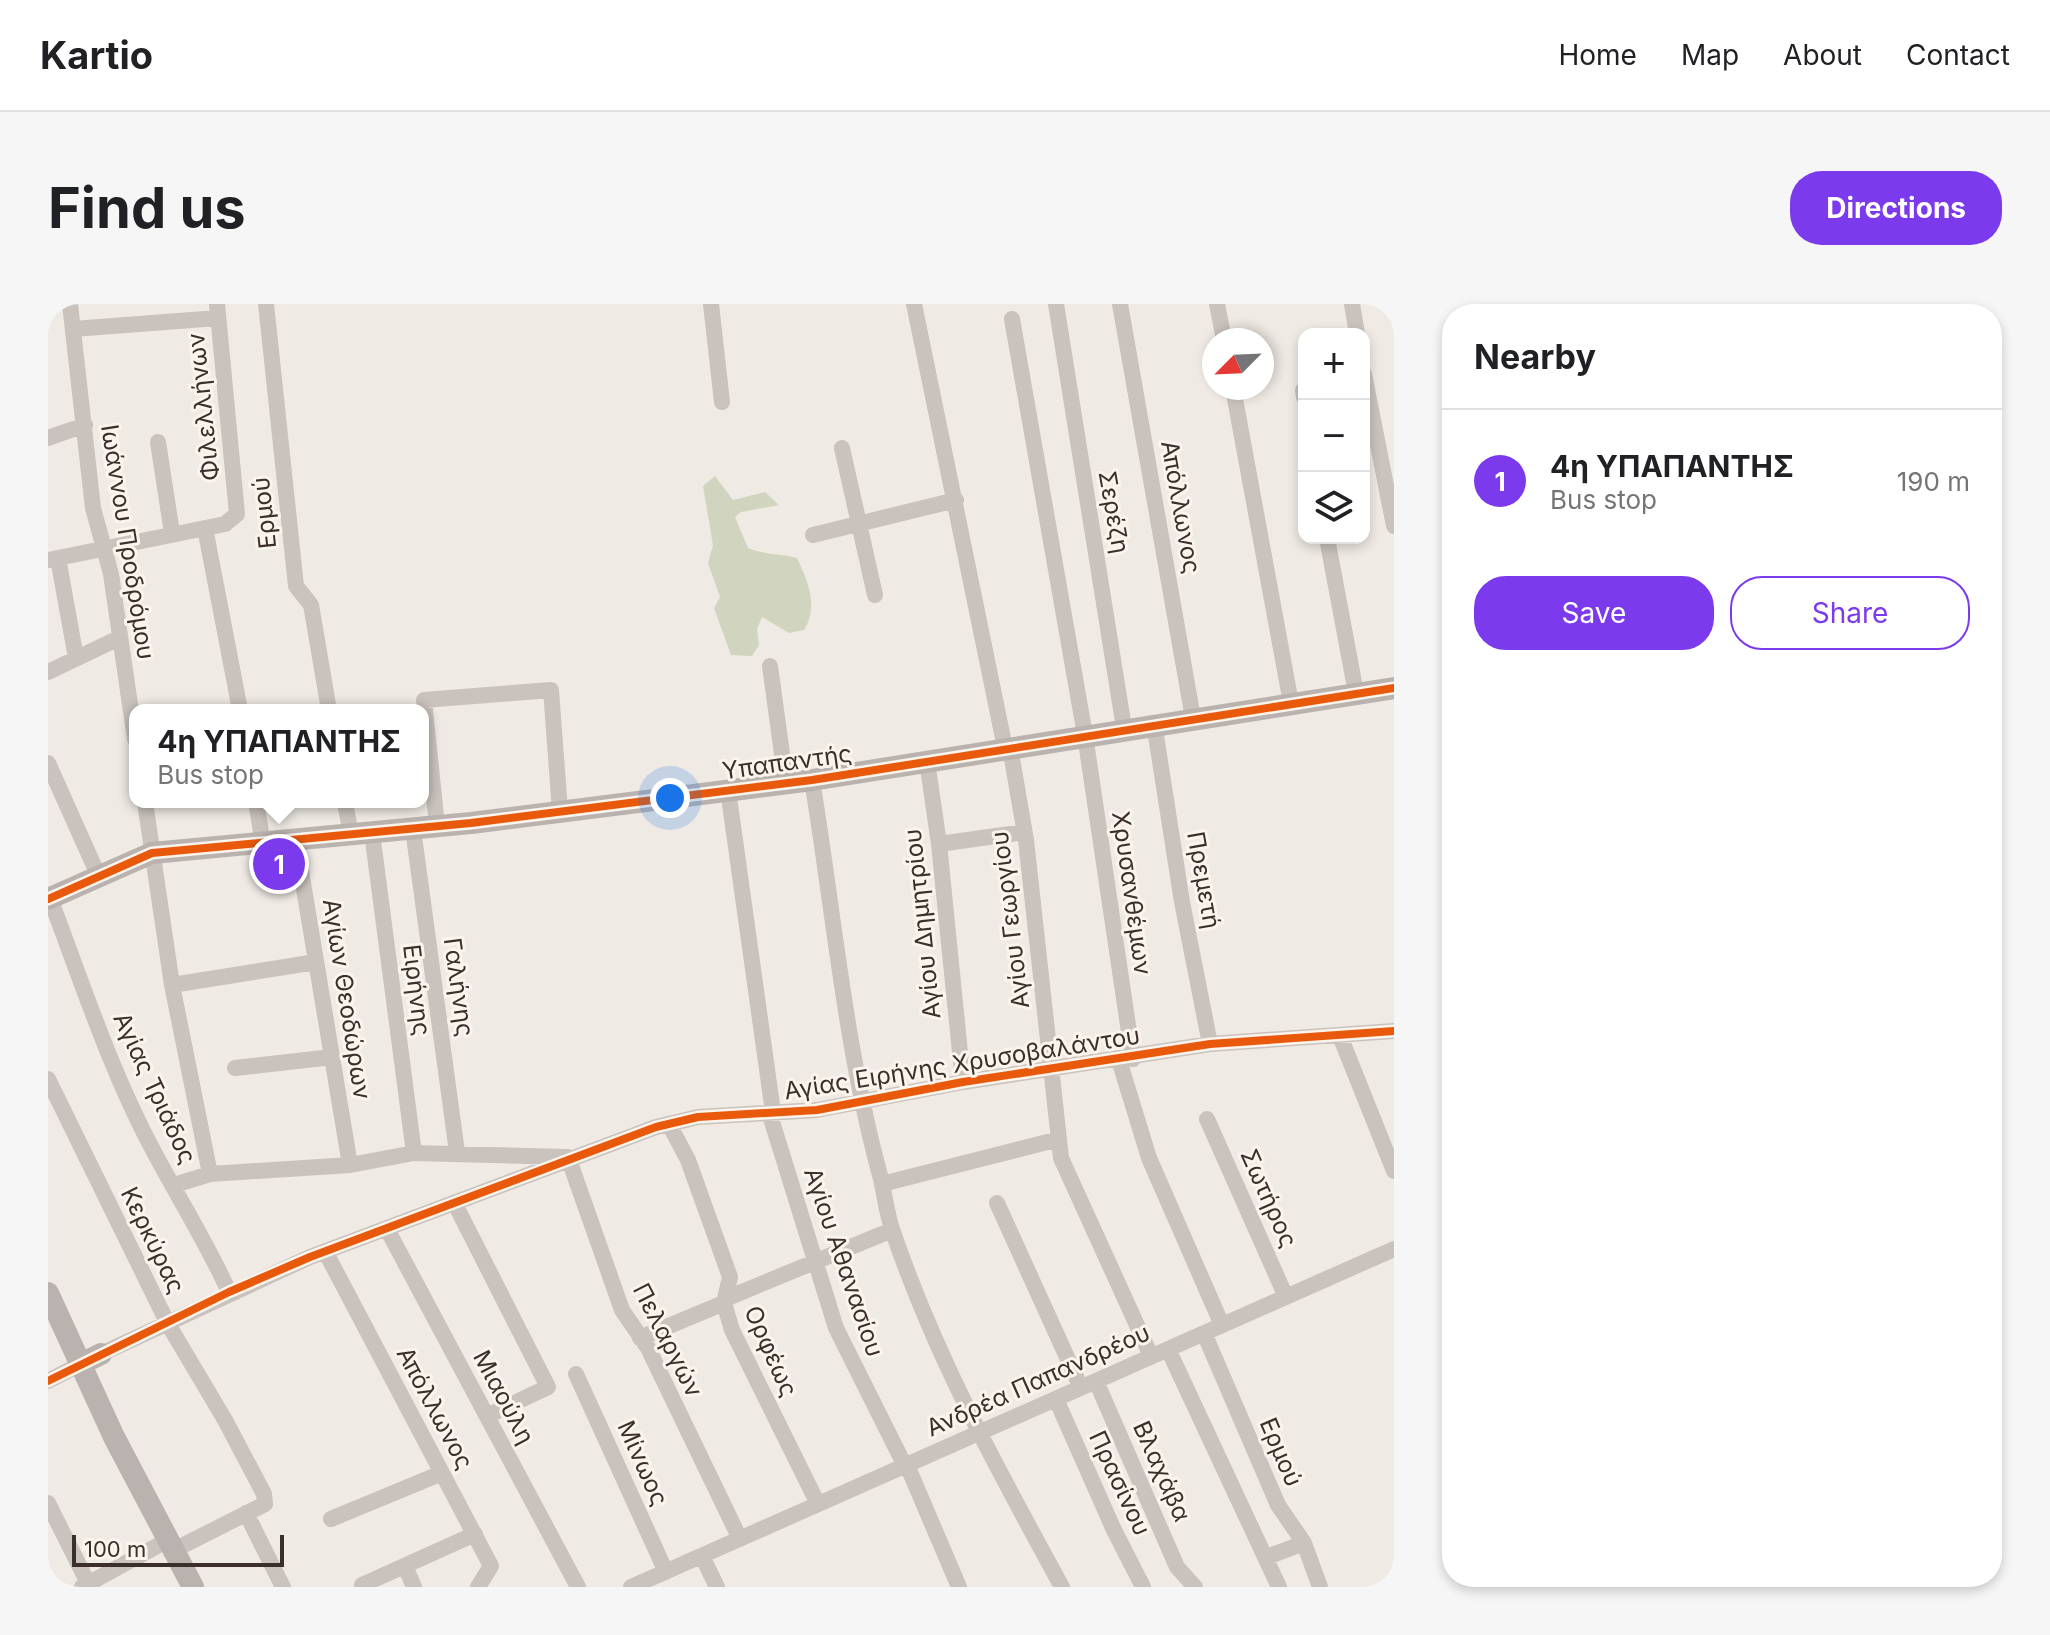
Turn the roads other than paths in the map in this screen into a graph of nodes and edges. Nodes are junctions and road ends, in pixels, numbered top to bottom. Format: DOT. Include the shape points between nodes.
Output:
graph roads {
  1 [pos="70,304"];
  2 [pos="266,304"];
  3 [pos="711,304"];
  4 [pos="914,304"];
  5 [pos="1056,304"];
  6 [pos="1120,304"];
  7 [pos="1217,304"];
  8 [pos="1352,304"];
  9 [pos="218,311"];
  10 [pos="1012,319"];
  11 [pos="1222,328"];
  12 [pos="1356,328"];
  13 [pos="73,329"];
  14 [pos="1235,400"];
  15 [pos="1369,400"];
  16 [pos="722,402"];
  17 [pos="85,425"];
  18 [pos="48,438"];
  19 [pos="158,442"];
  20 [pos="842,448"];
  21 [pos="956,500"];
  22 [pos="860,524"];
  23 [pos="1394,526"];
  24 [pos="205,528"];
  25 [pos="172,533"];
  26 [pos="813,535"];
  27 [pos="1328,544"];
  28 [pos="104,547"];
  29 [pos="53,560"];
  30 [pos="875,595"];
  31 [pos="119,638"];
  32 [pos="76,658"];
  33 [pos="770,666"];
  34 [pos="48,672"];
  35 [pos="1394,688"];
  36 [pos="1356,693"];
  37 [pos="1291,703"];
  38 [pos="129,704"];
  39 [pos="239,704"];
  40 [pos="328,704"];
  41 [pos="424,704"];
  42 [pos="1193,718"];
  43 [pos="1154,723"];
  44 [pos="1124,728"];
  45 [pos="1085,735"];
  46 [pos="429,748"];
  47 [pos="1008,748"];
  48 [pos="927,761"];
  49 [pos="48,763"];
  50 [pos="812,780"];
  51 [pos="786,783"];
  52 [pos="728,790"];
  53 [pos="146,808"];
  54 [pos="257,808"];
  55 [pos="348,808"];
  56 [pos="560,811"];
  57 [pos="437,826"];
  58 [pos="413,829"];
  59 [pos="1024,832"];
  60 [pos="361,834"];
  61 [pos="296,841"];
  62 [pos="263,844"];
  63 [pos="939,844"];
  64 [pos="152,853"];
  65 [pos="99,877"];
  66 [pos="49,899"];
  67 [pos="316,962"];
  68 [pos="172,985"];
  69 [pos="1394,1031"];
  70 [pos="1340,1036"];
  71 [pos="1210,1044"];
  72 [pos="332,1057"];
  73 [pos="1126,1059"];
  74 [pos="235,1068"];
  75 [pos="1053,1069"];
  76 [pos="48,1079"];
  77 [pos="963,1082"];
  78 [pos="859,1102"];
  79 [pos="771,1112"];
  80 [pos="1207,1119"];
  81 [pos="669,1124"];
  82 [pos="1059,1139"];
  83 [pos="457,1152"];
  84 [pos="414,1153"];
  85 [pos="568,1157"];
  86 [pos="350,1165"];
  87 [pos="1394,1171"];
  88 [pos="210,1174"];
  89 [pos="882,1184"];
  90 [pos="174,1185"];
  91 [pos="997,1203"];
  92 [pos="455,1204"];
  93 [pos="387,1229"];
  94 [pos="892,1230"];
  95 [pos="1394,1249"];
  96 [pos="325,1251"];
  97 [pos="816,1263"];
  98 [pos="229,1292"];
  99 [pos="48,1293"];
  100 [pos="1286,1297"];
  101 [pos="724,1301"];
  102 [pos="168,1324"];
  103 [pos="1222,1325"];
  104 [pos="1204,1333"];
  105 [pos="640,1338"];
  106 [pos="1168,1349"];
  107 [pos="1151,1356"];
  108 [pos="91,1359"];
  109 [pos="576,1374"];
  110 [pos="48,1381"];
  111 [pos="1089,1384"];
  112 [pos="1056,1399"];
  113 [pos="487,1416"];
  114 [pos="977,1434"];
  115 [pos="906,1466"];
  116 [pos="442,1473"];
  117 [pos="48,1503"];
  118 [pos="818,1504"];
  119 [pos="246,1513"];
  120 [pos="331,1519"];
  121 [pos="475,1534"];
  122 [pos="740,1539"];
  123 [pos="1304,1543"];
  124 [pos="171,1545"];
  125 [pos="702,1556"];
  126 [pos="1267,1557"];
  127 [pos="405,1566"];
  128 [pos="666,1572"];
  129 [pos="1192,1582"];
  130 [pos="362,1585"];
  131 [pos="87,1586"];
  132 [pos="193,1587"];
  133 [pos="283,1587"];
  134 [pos="414,1587"];
  135 [pos="478,1587"];
  136 [pos="578,1587"];
  137 [pos="631,1587"];
  138 [pos="717,1587"];
  139 [pos="959,1587"];
  140 [pos="1062,1587"];
  141 [pos="1143,1587"];
  142 [pos="1279,1587"];
  143 [pos="1320,1587"];
  1 -- 13 [label="street, Ιωάννου Προδρόμου"];
  2 -- 40 [label="street, Ερμού" via="296,586 311,605"];
  3 -- 16 [label="street"];
  4 -- 21 [label="street, Αγίου Γεωργίου"];
  5 -- 44 [label="street, Σερέζη"];
  6 -- 42 [label="street, Απόλλωνος"];
  7 -- 11 [label="street"];
  8 -- 12 [label="street"];
  9 -- 13 [label="street, Φιλελλήνων"];
  9 -- 24 [label="street, Φιλελλήνων" via="238,507 232,521"];
  10 -- 45 [label="street, Χρυσανθέμων"];
  13 -- 17 [label="street, Ιωάννου Προδρόμου"];
  14 -- 37 [label="street"];
  15 -- 23 [label="street"];
  17 -- 18 [label="street"];
  17 -- 28 [label="street, Ιωάννου Προδρόμου" via="93,508"];
  19 -- 25 [label="street"];
  20 -- 22 [label="street"];
  21 -- 22 [label="street"];
  21 -- 47 [label="street, Αγίου Γεωργίου"];
  22 -- 26 [label="street"];
  22 -- 30 [label="street"];
  24 -- 25 [label="street"];
  24 -- 39 [label="street"];
  25 -- 28 [label="street"];
  27 -- 36 [label="street"];
  28 -- 29 [label="street"];
  28 -- 31 [label="street, Ιωάννου Προδρόμου"];
  29 -- 32 [label="street"];
  31 -- 32 [label="street"];
  31 -- 38 [label="street, Ιωάννου Προδρόμου"];
  32 -- 34 [label="street"];
  33 -- 51 [label="street"];
  35 -- 36 [label="street, Υπαπαντής"];
  36 -- 37 [label="street, Υπαπαντής"];
  37 -- 42 [label="street, Υπαπαντής"];
  41 -- 56 [label="street" via="424,700 551,690"];
  42 -- 43 [label="street, Υπαπαντής"];
  43 -- 44 [label="street, Υπαπαντής"];
  43 -- 71 [label="street, Πρεμετή"];
  44 -- 45 [label="street, Υπαπαντής"];
  45 -- 47 [label="street, Υπαπαντής"];
  45 -- 73 [label="street, Χρυσανθέμων"];
  46 -- 57 [label="street"];
  47 -- 48 [label="street, Υπαπαντής"];
  47 -- 59 [label="street, Αγίου Γεωργίου"];
  48 -- 50 [label="street, Υπαπαντής"];
  48 -- 63 [label="street, Αγίου Δημητρίου"];
  49 -- 65 [label="street"];
  50 -- 51 [label="street, Υπαπαντής"];
  50 -- 78 [label="street"];
  51 -- 52 [label="street, Υπαπαντής"];
  52 -- 56 [label="street, Υπαπαντής"];
  52 -- 79 [label="street, Αγίου Αθανασίου"];
  53 -- 64 [label="street"];
  54 -- 62 [label="street"];
  55 -- 60 [label="street"];
  56 -- 57 [label="street, Υπαπαντής"];
  57 -- 58 [label="street, Υπαπαντής"];
  58 -- 60 [label="street, Υπαπαντής"];
  58 -- 83 [label="street, Γαλήνης"];
  59 -- 63 [label="street"];
  59 -- 75 [label="street, Αγίου Γεωργίου"];
  60 -- 61 [label="street, Υπαπαντής"];
  60 -- 84 [label="street, Ειρήνης"];
  61 -- 62 [label="street, Υπαπαντής"];
  61 -- 67 [label="street, Αγίων Θεοδώρων"];
  62 -- 64 [label="street, Υπαπαντής"];
  63 -- 77 [label="street, Αγίου Δημητρίου"];
  64 -- 65 [label="street, Υπαπαντής"];
  64 -- 68 [label="street"];
  65 -- 66 [label="street, Υπαπαντής"];
  66 -- 90 [label="street, Αγίας Τριάδος" via="127,1096"];
  67 -- 68 [label="street"];
  67 -- 72 [label="street, Αγίων Θεοδώρων"];
  68 -- 88 [label="street"];
  69 -- 70 [label="street, Αγίας Ειρήνης Χρυσοβαλάντου"];
  70 -- 71 [label="street, Αγίας Ειρήνης Χρυσοβαλάντου"];
  70 -- 87 [label="street"];
  71 -- 73 [label="street, Αγίας Ειρήνης Χρυσοβαλάντου"];
  72 -- 74 [label="street"];
  72 -- 86 [label="street, Αγίων Θεοδώρων"];
  73 -- 75 [label="street, Αγίας Ειρήνης Χρυσοβαλάντου"];
  73 -- 103 [label="street, Χρυσανθέμων" via="1149,1158"];
  75 -- 77 [label="street, Αγίας Ειρήνης Χρυσοβαλάντου"];
  75 -- 82 [label="street, Αγίου Γεωργίου"];
  76 -- 102 [label="street, Κερκύρας"];
  77 -- 78 [label="street, Αγίας Ειρήνης Χρυσοβαλάντου"];
  78 -- 79 [label="street, Αγίας Ειρήνης Χρυσοβαλάντου"];
  78 -- 89 [label="street"];
  79 -- 81 [label="street, Αγίας Ειρήνης Χρυσοβαλάντου"];
  79 -- 97 [label="street, Αγίου Αθανασίου"];
  80 -- 100 [label="street, Σωτήρος"];
  81 -- 85 [label="street, Αγίας Ειρήνης Χρυσοβαλάντου"];
  81 -- 101 [label="street, Ορφέως" via="688,1160 730,1277"];
  82 -- 89 [label="street"];
  82 -- 107 [label="street, Αγίου Γεωργίου" via="1061,1158"];
  83 -- 84 [label="street"];
  83 -- 85 [label="street"];
  84 -- 86 [label="street"];
  85 -- 92 [label="street, Αγίας Ειρήνης Χρυσοβαλάντου"];
  85 -- 105 [label="street, Πελαργών" via="622,1310"];
  86 -- 88 [label="street"];
  88 -- 90 [label="street"];
  89 -- 94 [label="street"];
  90 -- 98 [label="street, Αγίας Τριάδος"];
  91 -- 111 [label="street, Βλαχάβα"];
  92 -- 93 [label="street, Αγίας Ειρήνης Χρυσοβαλάντου"];
  92 -- 113 [label="street" via="548,1387"];
  93 -- 96 [label="street, Αγίας Ειρήνης Χρυσοβαλάντου"];
  93 -- 113 [label="street, Μιαούλη"];
  94 -- 97 [label="street"];
  94 -- 114 [label="street"];
  95 -- 100 [label="street, Ανδρέα Παπανδρέου"];
  96 -- 98 [label="street, Αγίας Ειρήνης Χρυσοβαλάντου"];
  96 -- 116 [label="street, Απόλλωνος"];
  97 -- 101 [label="street"];
  97 -- 115 [label="street, Αγίου Αθανασίου" via="846,1351"];
  98 -- 102 [label="street, Αγίας Ειρήνης Χρυσοβαλάντου"];
  99 -- 108 [label="street"];
  100 -- 103 [label="street, Ανδρέα Παπανδρέου"];
  101 -- 105 [label="street"];
  101 -- 118 [label="street, Ορφέως" via="732,1330"];
  102 -- 108 [label="street, Αγίας Ειρήνης Χρυσοβαλάντου"];
  102 -- 119 [label="street, Κερκύρας" via="225,1420 265,1504"];
  103 -- 104 [label="street, Ανδρέα Παπανδρέου"];
  104 -- 106 [label="street, Ανδρέα Παπανδρέου"];
  104 -- 123 [label="street, Ερμού" via="1278,1505"];
  105 -- 122 [label="street, Πελαργών"];
  106 -- 107 [label="street, Ανδρέα Παπανδρέου"];
  106 -- 126 [label="street"];
  107 -- 111 [label="street, Ανδρέα Παπανδρέου"];
  108 -- 110 [label="street, Αγίας Ειρήνης Χρυσοβαλάντου"];
  108 -- 124 [label="street" via="114,1437"];
  109 -- 128 [label="street, Μίνωος"];
  111 -- 112 [label="street, Ανδρέα Παπανδρέου"];
  111 -- 129 [label="street, Βλαχάβα" via="1177,1567"];
  112 -- 114 [label="street, Ανδρέα Παπανδρέου"];
  112 -- 141 [label="street, Πρασίνου"];
  113 -- 136 [label="street, Μιαούλη"];
  114 -- 115 [label="street, Ανδρέα Παπανδρέου"];
  114 -- 140 [label="street"];
  115 -- 118 [label="street, Ανδρέα Παπανδρέου"];
  115 -- 139 [label="street, Αγίου Αθανασίου"];
  116 -- 120 [label="street"];
  116 -- 121 [label="street, Απόλλωνος"];
  117 -- 131 [label="street"];
  118 -- 122 [label="street, Ανδρέα Παπανδρέου"];
  119 -- 124 [label="street"];
  119 -- 133 [label="street"];
  121 -- 127 [label="street"];
  121 -- 135 [label="street, Απόλλωνος" via="491,1566"];
  122 -- 125 [label="street, Ανδρέα Παπανδρέου"];
  123 -- 126 [label="street"];
  123 -- 143 [label="street, Ερμού"];
  124 -- 131 [label="street"];
  124 -- 132 [label="street"];
  125 -- 128 [label="street, Ανδρέα Παπανδρέου"];
  125 -- 138 [label="street"];
  126 -- 142 [label="street"];
  127 -- 130 [label="street"];
  127 -- 134 [label="street"];
  128 -- 137 [label="street, Ανδρέα Παπανδρέου"];
}
